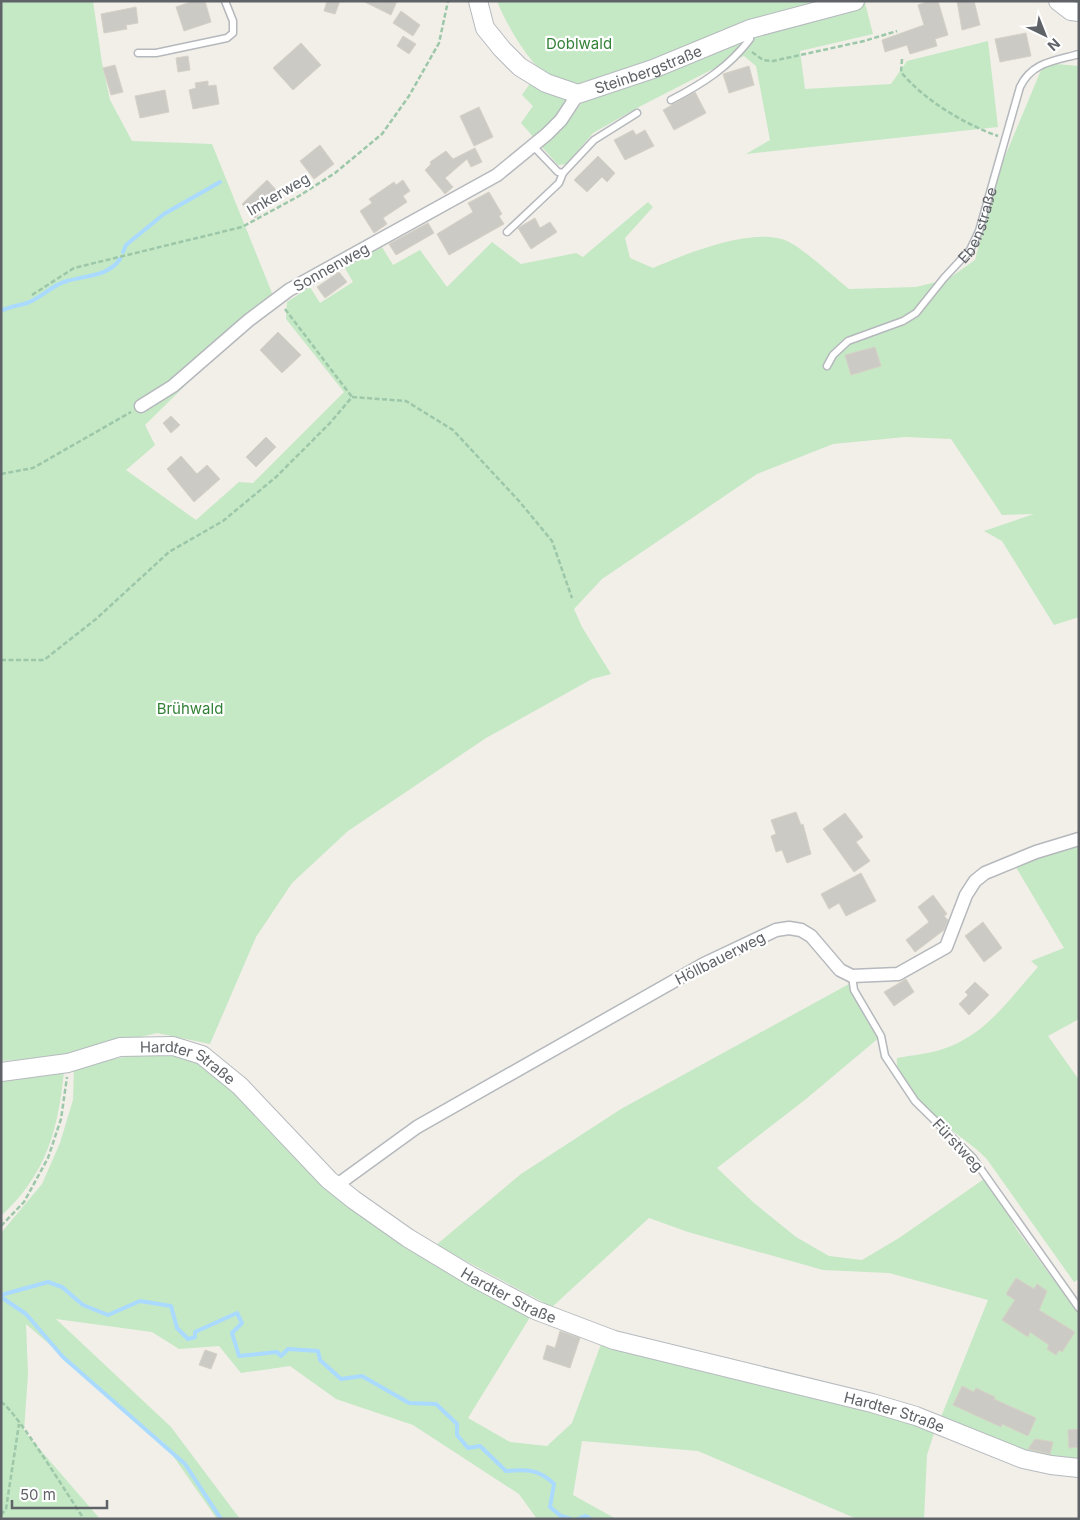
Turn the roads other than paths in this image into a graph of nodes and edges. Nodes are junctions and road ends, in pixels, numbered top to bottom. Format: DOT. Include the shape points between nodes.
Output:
graph roads {
  1 [pos="225,1"];
  2 [pos="478,1"];
  3 [pos="855,1"];
  4 [pos="1058,1"];
  5 [pos="1079,12"];
  6 [pos="748,37"];
  7 [pos="138,53"];
  8 [pos="1079,54"];
  9 [pos="578,94"];
  10 [pos="671,100"];
  11 [pos="637,113"];
  12 [pos="534,147"];
  13 [pos="564,173"];
  14 [pos="507,232"];
  15 [pos="827,366"];
  16 [pos="141,406"];
  17 [pos="1079,839"];
  18 [pos="852,976"];
  19 [pos="1,1072"];
  20 [pos="337,1185"];
  21 [pos="1079,1308"];
  22 [pos="1079,1468"];
  1 -- 7 [label="lane" via="235,27 227,38 156,54"];
  2 -- 9 [label="street, Steinbergstraße" via="486,28 520,67 546,83"];
  3 -- 6 [label="street, Steinbergstraße"];
  4 -- 5 [label="street" via="1071,11"];
  6 -- 9 [label="street, Steinbergstraße"];
  6 -- 10 [label="lane" via="726,66 705,82"];
  8 -- 15 [label="lane, Ebenstraße" via="1040,64 1026,76 970,250 916,313 848,341 832,355"];
  9 -- 12 [label="street, Sonnenweg" via="560,120"];
  11 -- 13 [label="lane" via="594,140"];
  12 -- 13 [label="lane" via="558,172"];
  12 -- 16 [label="street, Sonnenweg" via="497,174 289,290 173,386"];
  13 -- 14 [label="lane" via="559,183"];
  17 -- 18 [label="street" via="1036,852 985,873 975,881 966,895 950,939 938,952 898,974"];
  18 -- 20 [label="street, Höllbauerweg" via="840,970 811,936 801,930 776,930 704,964 417,1127"];
  18 -- 21 [label="lane, Fürstweg" via="854,990 881,1036 885,1056 915,1101 973,1158"];
  19 -- 20 [label="street, Hardter Straße" via="68,1063 120,1047 172,1046 202,1055 240,1086"];
  20 -- 22 [label="street, Hardter Straße" via="408,1238 534,1310 614,1340 916,1416 1023,1459"];
}
